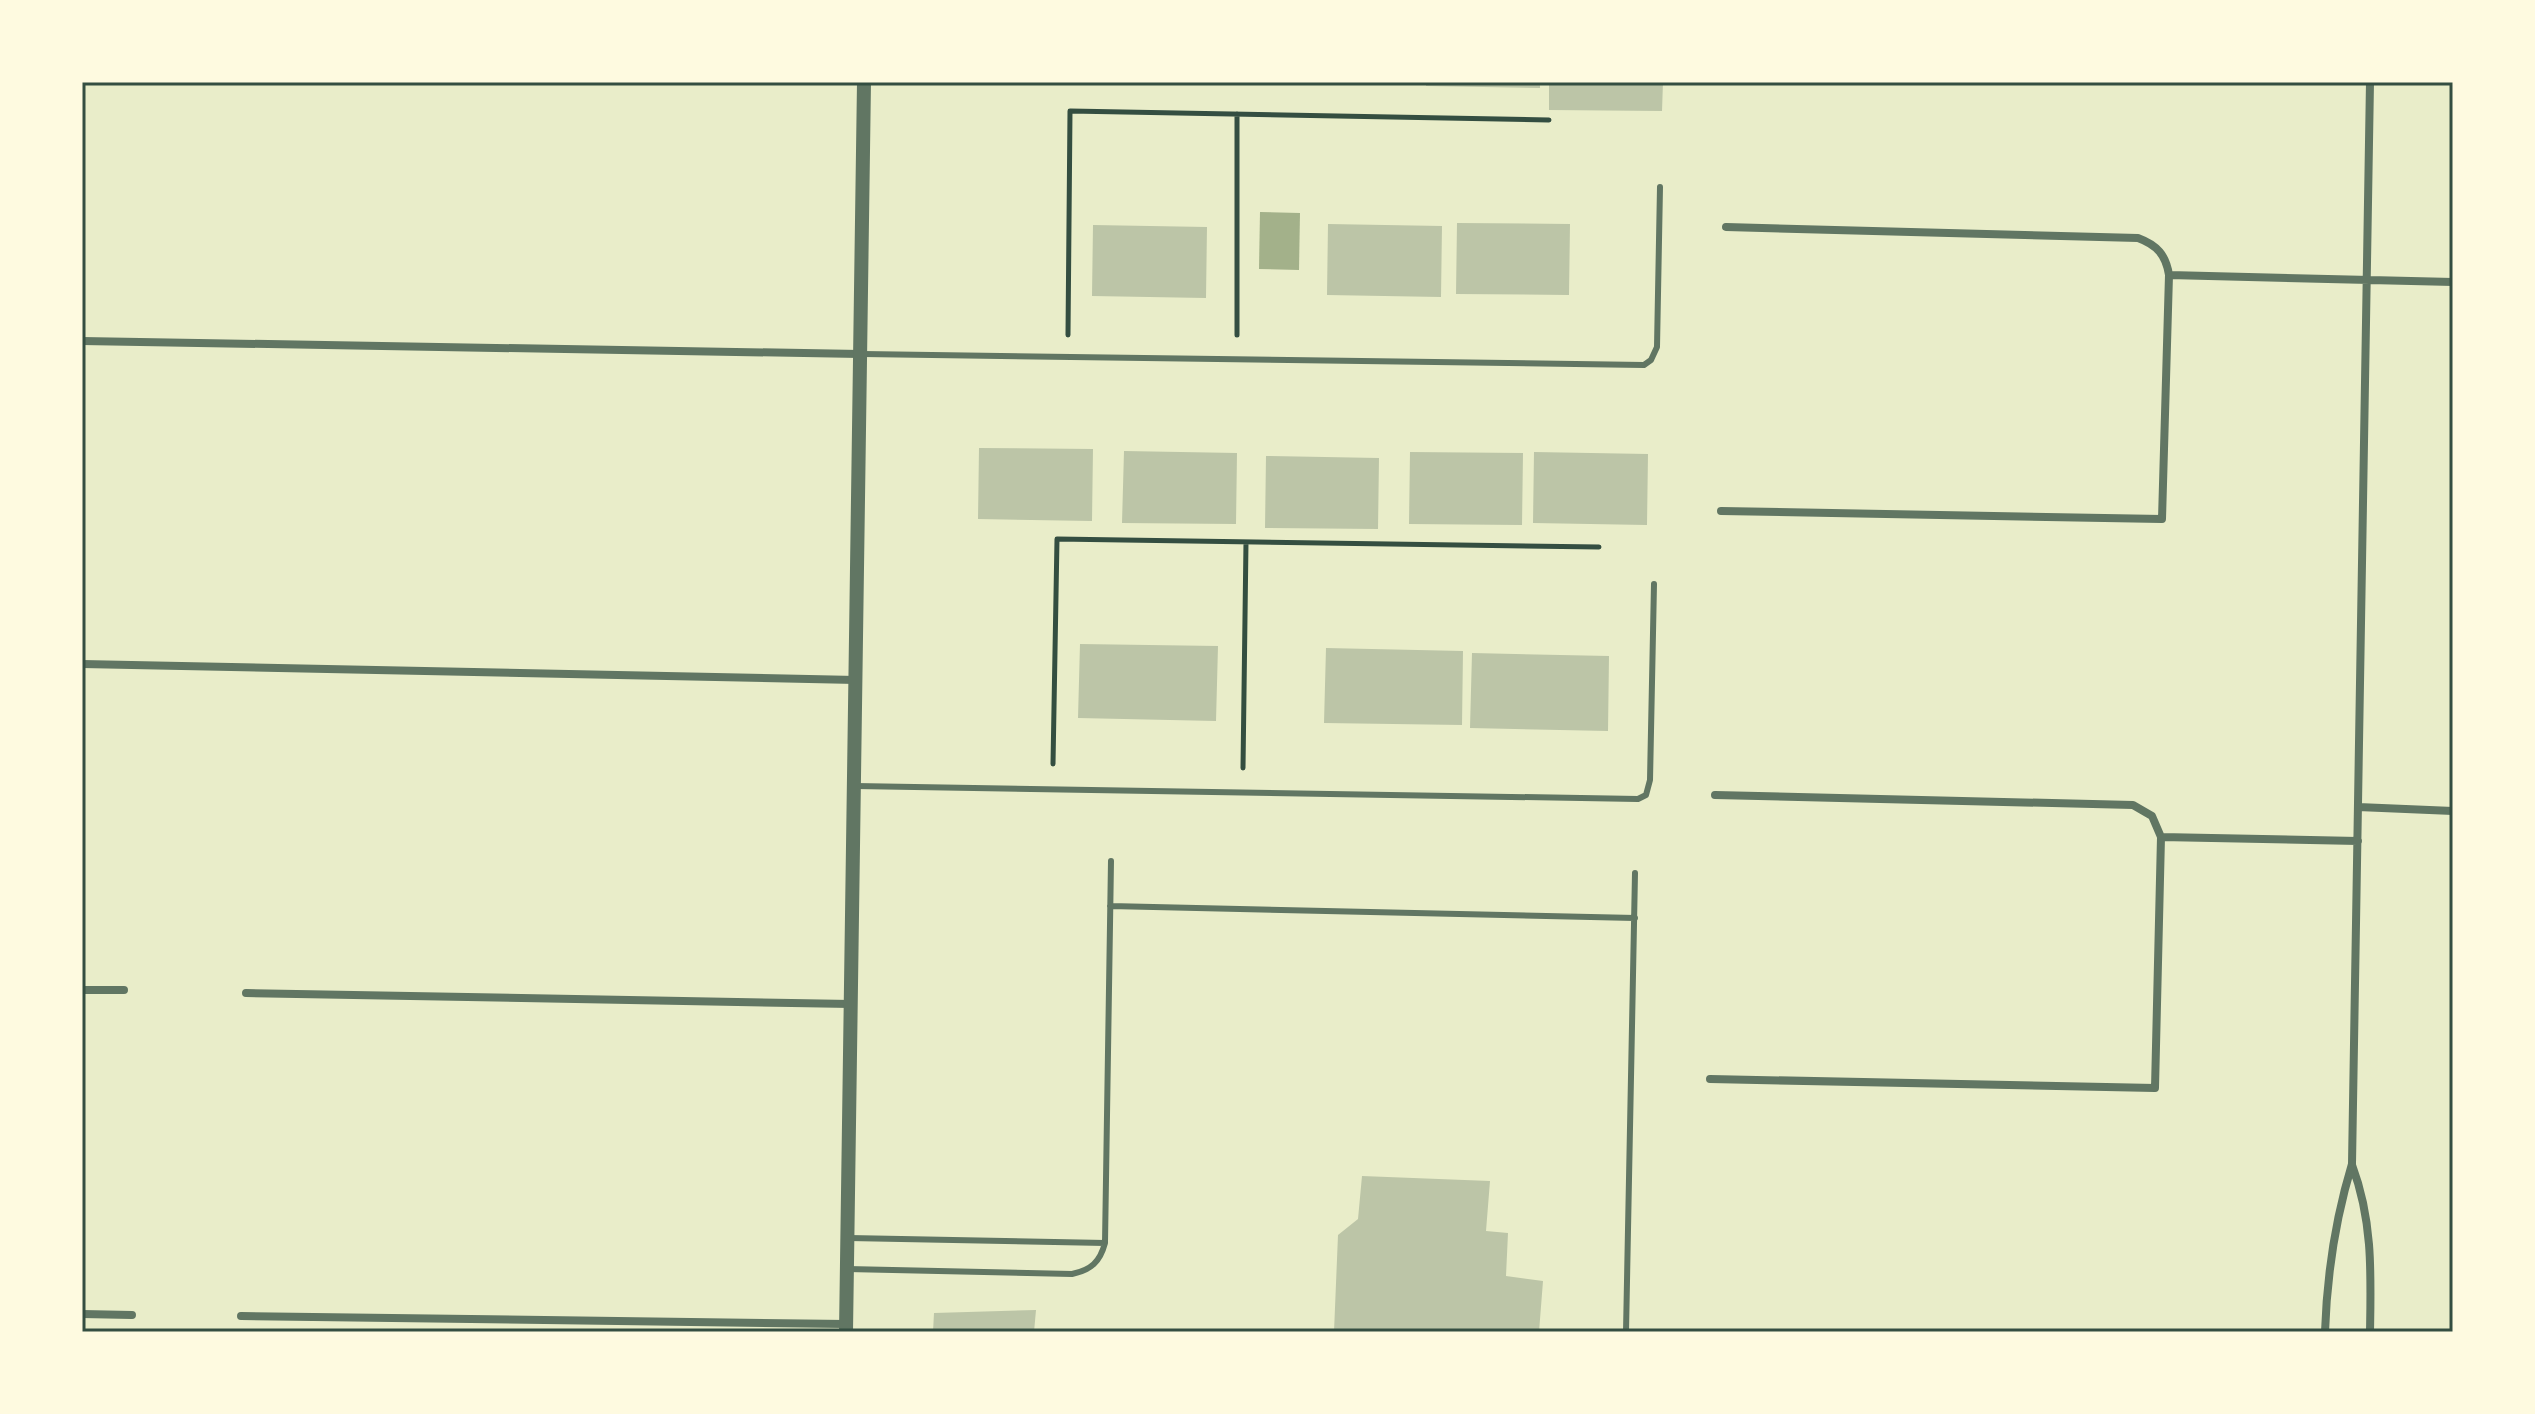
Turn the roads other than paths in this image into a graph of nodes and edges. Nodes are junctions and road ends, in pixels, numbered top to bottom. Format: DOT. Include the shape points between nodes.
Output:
graph roads {
  1 [pos="864,82"];
  2 [pos="2370,82"];
  3 [pos="1660,187"];
  4 [pos="1726,227"];
  5 [pos="2169,275"];
  6 [pos="2367,280"];
  7 [pos="2453,282"];
  8 [pos="82,341"];
  9 [pos="860,354"];
  10 [pos="1721,511"];
  11 [pos="1654,584"];
  12 [pos="82,664"];
  13 [pos="856,680"];
  14 [pos="854,786"];
  15 [pos="1715,795"];
  16 [pos="2358,807"];
  17 [pos="2453,811"];
  18 [pos="2161,837"];
  19 [pos="2358,841"];
  20 [pos="1111,861"];
  21 [pos="1635,873"];
  22 [pos="1110,906"];
  23 [pos="1635,918"];
  24 [pos="82,990"];
  25 [pos="124,990"];
  26 [pos="246,993"];
  27 [pos="851,1004"];
  28 [pos="1710,1079"];
  29 [pos="2352,1164"];
  30 [pos="847,1238"];
  31 [pos="1105,1243"];
  32 [pos="847,1269"];
  33 [pos="82,1314"];
  34 [pos="132,1315"];
  35 [pos="241,1316"];
  36 [pos="846,1328"];
  37 [pos="1626,1332"];
  38 [pos="2325,1332"];
  39 [pos="2370,1332"];
  1 -- 9 [label="street"];
  2 -- 6 [label="street"];
  3 -- 9 [label="lane" via="1657,347 1644,365"];
  4 -- 5 [label="street" via="2138,238 2163,255"];
  5 -- 6 [label="street"];
  5 -- 10 [label="street" via="2162,519"];
  6 -- 7 [label="street"];
  6 -- 16 [label="street"];
  8 -- 9 [label="street"];
  9 -- 13 [label="street"];
  11 -- 14 [label="lane" via="1650,788 1638,799"];
  12 -- 13 [label="street"];
  13 -- 14 [label="street"];
  14 -- 27 [label="street"];
  15 -- 18 [label="street" via="2133,805 2152,816"];
  16 -- 17 [label="street"];
  16 -- 19 [label="street"];
  18 -- 19 [label="street"];
  18 -- 28 [label="street" via="2155,1088"];
  19 -- 29 [label="street"];
  20 -- 22 [label="lane"];
  21 -- 23 [label="lane"];
  22 -- 23 [label="lane"];
  22 -- 31 [label="lane"];
  23 -- 37 [label="lane"];
  24 -- 25 [label="street"];
  26 -- 27 [label="street"];
  27 -- 30 [label="street"];
  29 -- 38 [label="street" via="2335,1227"];
  29 -- 39 [label="street" via="2365,1201 2371,1246"];
  30 -- 31 [label="lane"];
  30 -- 32 [label="street"];
  31 -- 32 [label="lane" via="1095,1265 1072,1274"];
  32 -- 36 [label="street"];
  33 -- 34 [label="street"];
  35 -- 36 [label="street"];
}
